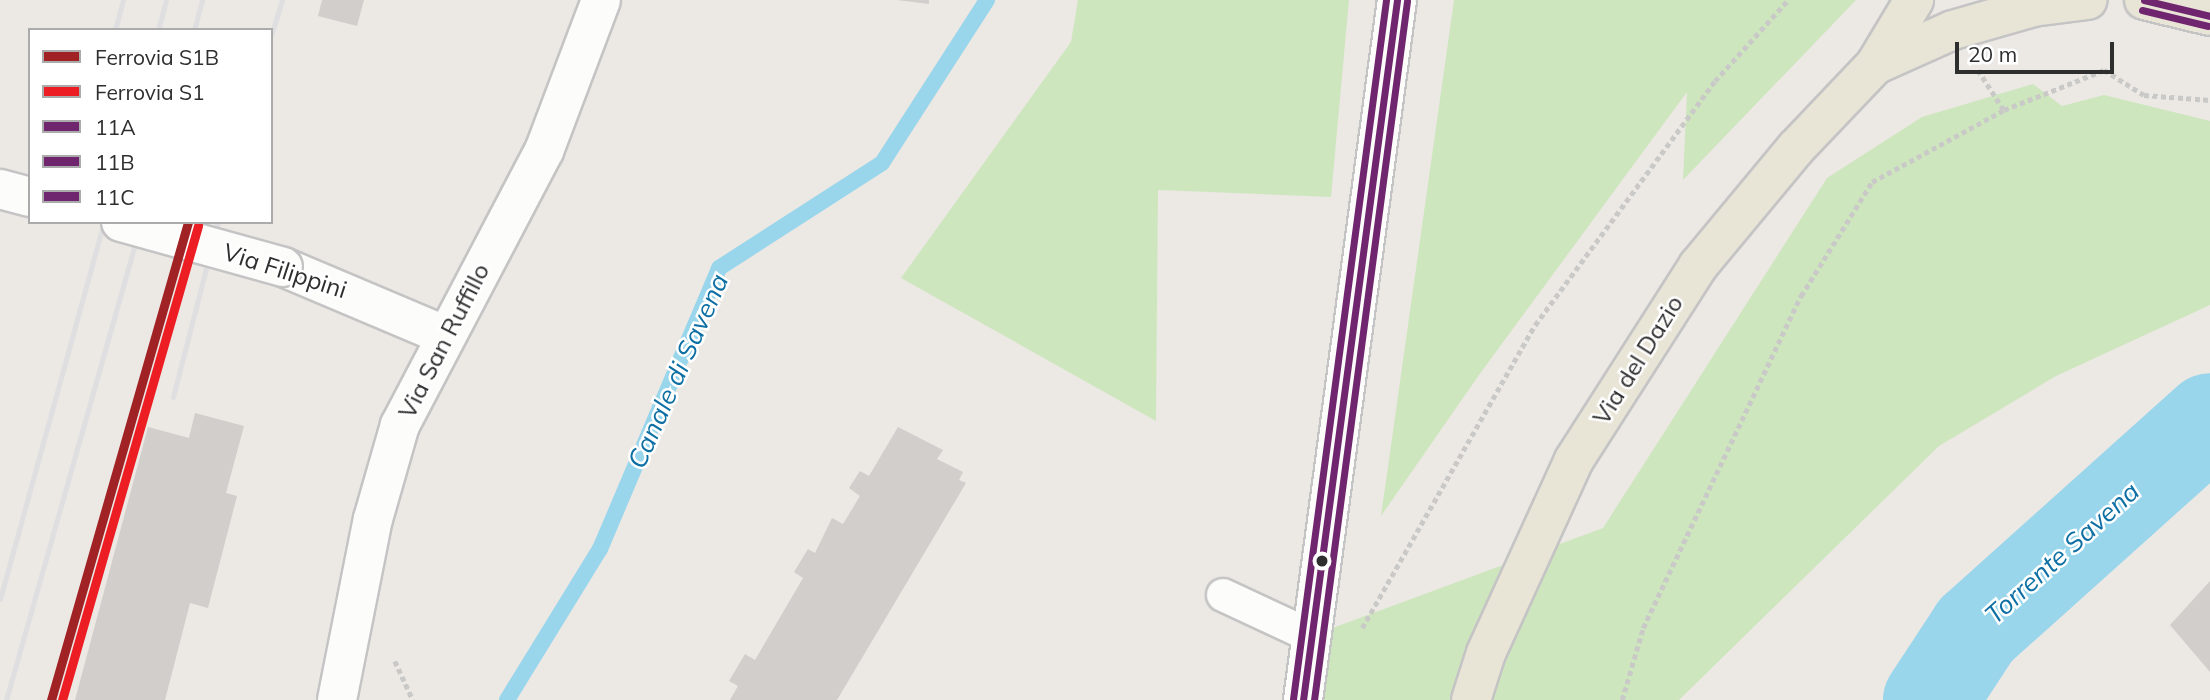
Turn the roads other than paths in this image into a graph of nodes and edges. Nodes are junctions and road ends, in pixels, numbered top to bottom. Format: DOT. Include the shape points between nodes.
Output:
graph roads {
  1 [pos="601,0"];
  2 [pos="1397,0"];
  3 [pos="1914,0"];
  4 [pos="2088,0"];
  5 [pos="2144,0"];
  6 [pos="2210,16"];
  7 [pos="1875,65"];
  8 [pos="0,189"];
  9 [pos="28,196"];
  10 [pos="128,224"];
  11 [pos="444,335"];
  12 [pos="1223,595"];
  13 [pos="1311,636"];
  14 [pos="337,700"];
  15 [pos="1303,700"];
  16 [pos="1471,700"];
  1 -- 11 [label="street, Via San Ruffillo" via="544,151"];
  2 -- 13 [label="street"];
  3 -- 7 [label="main road, Via del Dazio"];
  4 -- 7 [label="main road, Via del Dazio" via="2033,7 1953,30"];
  5 -- 6 [label="main road"];
  7 -- 16 [label="main road, Via del Dazio" via="1796,148 1683,289 1574,460 1486,653"];
  8 -- 9 [label="street"];
  10 -- 11 [label="street, Via Filippini, bridge" via="283,267"];
  11 -- 14 [label="street, Via San Ruffillo" via="400,425 373,519"];
  12 -- 13 [label="lane"];
  13 -- 15 [label="street"];
}
